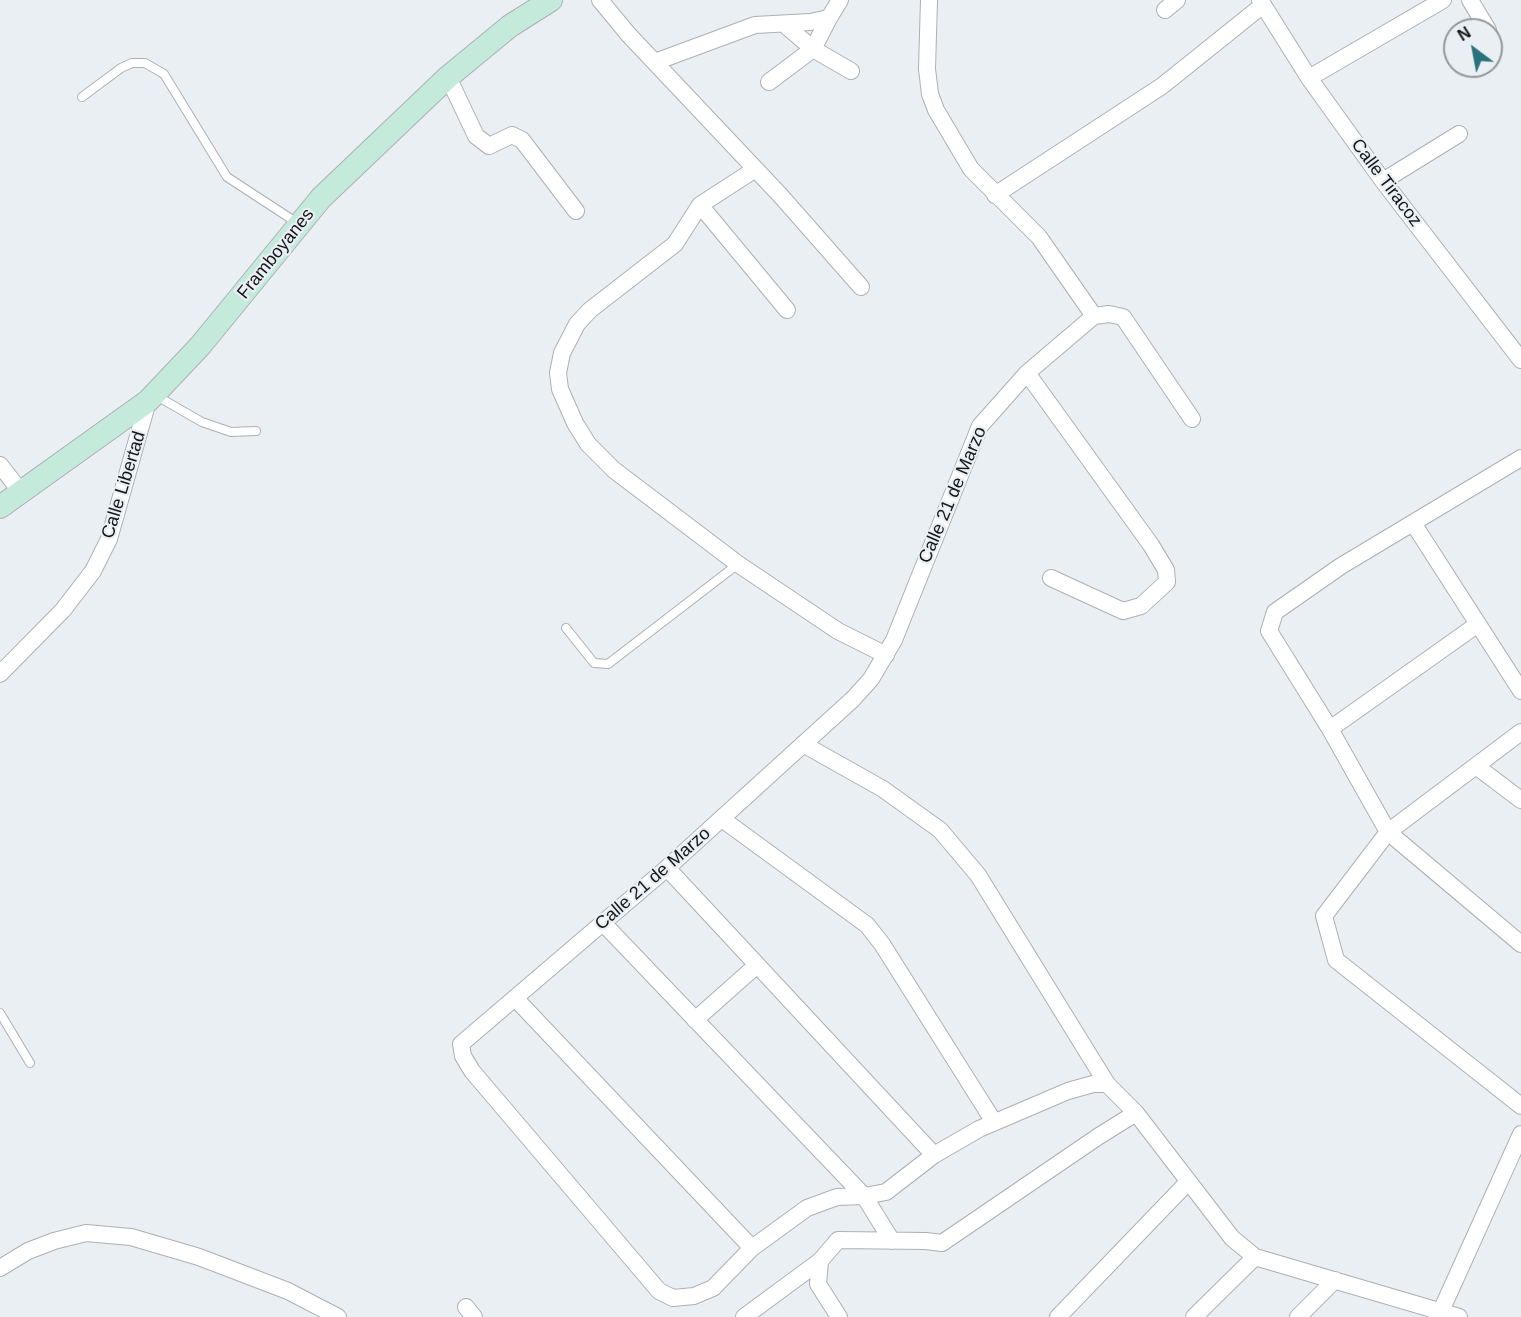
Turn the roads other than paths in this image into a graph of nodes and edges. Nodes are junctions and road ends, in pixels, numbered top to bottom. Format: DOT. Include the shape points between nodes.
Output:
graph roads {
  1 [pos="600,0"];
  2 [pos="840,0"];
  3 [pos="929,0"];
  4 [pos="1443,0"];
  5 [pos="1470,0"];
  6 [pos="540,2"];
  7 [pos="1261,3"];
  8 [pos="829,18"];
  9 [pos="1481,18"];
  10 [pos="784,24"];
  11 [pos="813,49"];
  12 [pos="655,62"];
  13 [pos="851,71"];
  14 [pos="448,77"];
  15 [pos="1309,78"];
  16 [pos="769,81"];
  17 [pos="82,96"];
  18 [pos="1459,134"];
  19 [pos="754,170"];
  20 [pos="1383,181"];
  21 [pos="995,195"];
  22 [pos="700,206"];
  23 [pos="576,211"];
  24 [pos="301,224"];
  25 [pos="861,287"];
  26 [pos="788,310"];
  27 [pos="1094,316"];
  28 [pos="1521,360"];
  29 [pos="1027,373"];
  30 [pos="152,398"];
  31 [pos="1192,419"];
  32 [pos="256,431"];
  33 [pos="1521,458"];
  34 [pos="0,465"];
  35 [pos="21,492"];
  36 [pos="0,507"];
  37 [pos="1413,523"];
  38 [pos="738,564"];
  39 [pos="1051,578"];
  40 [pos="1478,624"];
  41 [pos="567,628"];
  42 [pos="886,655"];
  43 [pos="0,674"];
  44 [pos="1521,691"];
  45 [pos="1330,729"];
  46 [pos="1521,732"];
  47 [pos="803,744"];
  48 [pos="1476,766"];
  49 [pos="1521,800"];
  50 [pos="722,819"];
  51 [pos="1388,832"];
  52 [pos="667,868"];
  53 [pos="603,923"];
  54 [pos="1521,944"];
  55 [pos="757,965"];
  56 [pos="515,998"];
  57 [pos="0,1013"];
  58 [pos="695,1020"];
  59 [pos="30,1063"];
  60 [pos="1107,1084"];
  61 [pos="1521,1106"];
  62 [pos="1136,1113"];
  63 [pos="994,1122"];
  64 [pos="1521,1134"];
  65 [pos="934,1155"];
  66 [pos="1188,1182"];
  67 [pos="864,1196"];
  68 [pos="892,1240"];
  69 [pos="752,1248"];
  70 [pos="1255,1257"];
  71 [pos="820,1261"];
  72 [pos="0,1268"];
  73 [pos="1335,1280"];
  74 [pos="1438,1314"];
  75 [pos="338,1317"];
  76 [pos="744,1317"];
  77 [pos="839,1317"];
  78 [pos="1058,1317"];
  79 [pos="1194,1317"];
  80 [pos="1298,1317"];
  81 [pos="1459,1317"];
  1 -- 12 [label="street"];
  2 -- 8 [label="street"];
  3 -- 21 [label="street" via="930,94 971,169"];
  4 -- 15 [label="street"];
  5 -- 9 [label="street"];
  6 -- 14 [label="main road, Framboyanes"];
  7 -- 15 [label="street, Calle Tiracoz"];
  7 -- 21 [label="street" via="1162,86"];
  8 -- 10 [label="street"];
  8 -- 11 [label="street"];
  10 -- 11 [label="street"];
  10 -- 12 [label="street" via="755,25"];
  11 -- 13 [label="street"];
  11 -- 16 [label="street"];
  12 -- 19 [label="street"];
  14 -- 23 [label="street" via="476,136 489,146 512,135 522,140"];
  14 -- 24 [label="main road, Framboyanes" via="321,198"];
  15 -- 20 [label="street, Calle Tiracoz"];
  17 -- 24 [label="lane" via="132,63 145,63 164,74 227,177"];
  18 -- 20 [label="street"];
  19 -- 22 [label="street"];
  19 -- 25 [label="street"];
  20 -- 28 [label="street, Calle Tiracoz"];
  21 -- 27 [label="street" via="1039,237"];
  22 -- 26 [label="street"];
  22 -- 38 [label="street" via="675,244 577,324 562,353 558,373 560,389 588,444 614,470"];
  24 -- 30 [label="main road, Framboyanes"];
  27 -- 29 [label="street, Calle 21 de Marzo"];
  27 -- 31 [label="street" via="1123,317"];
  29 -- 39 [label="street" via="1166,570 1167,582 1141,606 1124,611"];
  29 -- 42 [label="street, Calle 21 de Marzo" via="980,426"];
  30 -- 32 [label="lane" via="231,432"];
  30 -- 35 [label="main road, Framboyanes"];
  30 -- 43 [label="street, Calle Libertad" via="109,538 93,571 63,610"];
  33 -- 37 [label="street"];
  34 -- 35 [label="street"];
  35 -- 36 [label="main road, Framboyanes"];
  37 -- 40 [label="street"];
  37 -- 45 [label="street" via="1275,612 1269,631"];
  38 -- 41 [label="lane" via="608,664 594,663"];
  38 -- 42 [label="street" via="838,631"];
  40 -- 44 [label="street"];
  40 -- 45 [label="street"];
  42 -- 47 [label="street, Calle 21 de Marzo" via="853,699"];
  45 -- 51 [label="street"];
  46 -- 48 [label="street"];
  47 -- 50 [label="street, Calle 21 de Marzo"];
  47 -- 60 [label="street" via="883,789 940,830 978,875"];
  48 -- 49 [label="street"];
  48 -- 51 [label="street"];
  50 -- 52 [label="street, Calle 21 de Marzo"];
  50 -- 63 [label="street" via="867,925"];
  51 -- 54 [label="street"];
  51 -- 61 [label="street" via="1324,916 1336,960"];
  52 -- 53 [label="street, Calle 21 de Marzo"];
  52 -- 55 [label="street"];
  53 -- 56 [label="street, Calle 21 de Marzo"];
  53 -- 58 [label="street"];
  55 -- 58 [label="street"];
  55 -- 65 [label="street"];
  56 -- 69 [label="street"];
  56 -- 69 [label="street, Calle 21 de Marzo" via="462,1044 463,1056 659,1291 673,1298 694,1296 713,1288"];
  57 -- 59 [label="lane"];
  58 -- 67 [label="street"];
  60 -- 62 [label="street"];
  60 -- 63 [label="street" via="1068,1091"];
  62 -- 66 [label="street"];
  62 -- 68 [label="street" via="942,1244"];
  63 -- 65 [label="street"];
  64 -- 74 [label="street"];
  65 -- 67 [label="street" via="898,1185"];
  66 -- 70 [label="street" via="1232,1238"];
  66 -- 78 [label="street"];
  67 -- 68 [label="street"];
  67 -- 69 [label="street" via="837,1197 807,1208"];
  68 -- 71 [label="street" via="838,1240"];
  70 -- 73 [label="street"];
  70 -- 79 [label="street"];
  71 -- 76 [label="street"];
  71 -- 77 [label="street" via="818,1284"];
  72 -- 75 [label="street" via="37,1247 87,1233 131,1237 199,1257 288,1291"];
  73 -- 74 [label="street"];
  73 -- 80 [label="street"];
  74 -- 81 [label="street"];
}
